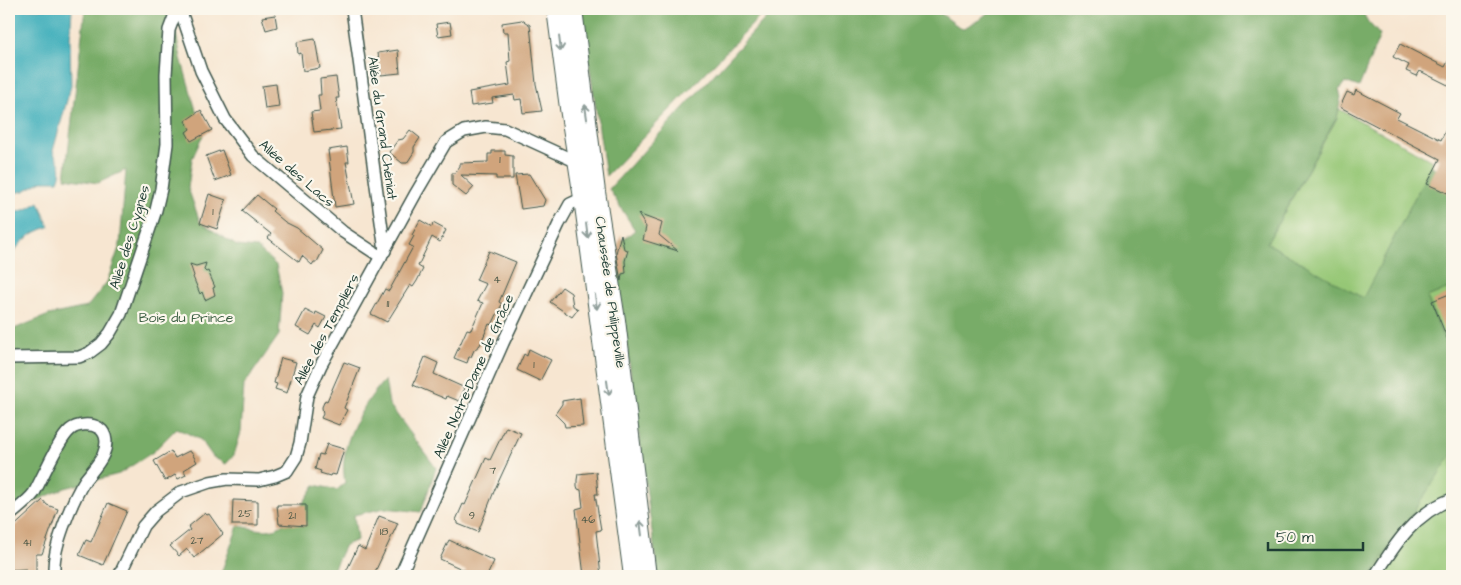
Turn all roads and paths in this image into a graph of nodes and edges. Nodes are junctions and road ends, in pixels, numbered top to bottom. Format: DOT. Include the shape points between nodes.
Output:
graph roads {
  1 [pos="178,9"];
  2 [pos="352,9"];
  3 [pos="556,9"];
  4 [pos="573,9"];
  5 [pos="585,161"];
  6 [pos="591,197"];
  7 [pos="383,254"];
  8 [pos="9,358"];
  9 [pos="1452,498"];
  10 [pos="9,516"];
  11 [pos="55,576"];
  12 [pos="119,576"];
  13 [pos="400,576"];
  14 [pos="633,576"];
  15 [pos="647,576"];
  16 [pos="1375,576"];
  1 -- 7 [label="street, Allée des Lacs" via="201,72 225,118 253,156 343,232"];
  1 -- 8 [label="street, Allée des Cygnes" via="169,30 167,144 161,189 121,314 100,344 79,357"];
  2 -- 7 [label="street, Allée du Grand Chéniat"];
  3 -- 5 [label="main road, Chaussée de Philippeville, one-way"];
  5 -- 4 [label="main road, Chaussée de Philippeville, one-way"];
  5 -- 6 [label="main road, Chaussée de Philippeville"];
  5 -- 7 [label="street, Allée des Templiers" via="505,130 486,127 464,130 446,142"];
  6 -- 13 [label="street, Allée Notre-Dame de Grâce" via="570,204 503,343"];
  6 -- 14 [label="main road, Chaussée de Philippeville, one-way"];
  15 -- 6 [label="main road, Chaussée de Philippeville, one-way" via="616,320"];
  7 -- 12 [label="street, Allée des Templiers" via="307,396 300,443 287,470 259,480 227,479 181,492 156,511 143,526"];
  9 -- 16 [label="street" via="1416,520"];
  10 -- 11 [label="street" via="32,495 70,430 88,425 104,433 107,442 103,457 74,498 62,532 54,560"];
}
